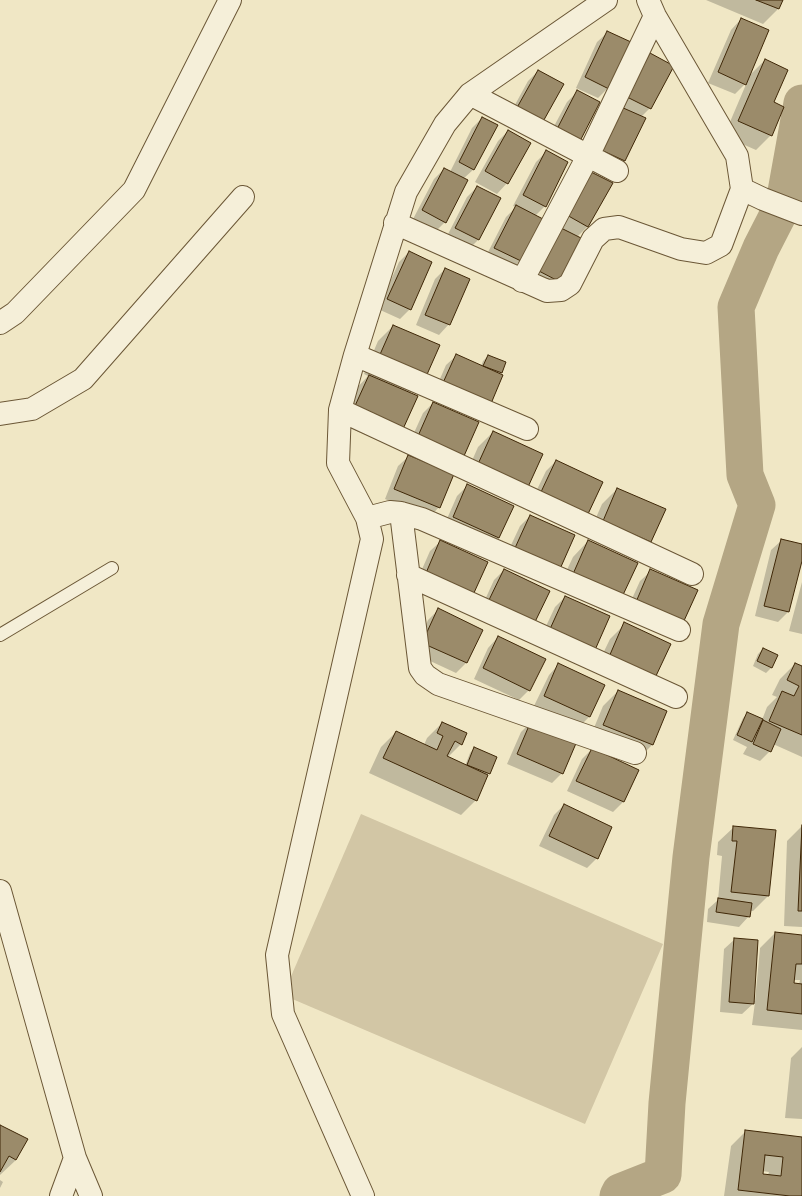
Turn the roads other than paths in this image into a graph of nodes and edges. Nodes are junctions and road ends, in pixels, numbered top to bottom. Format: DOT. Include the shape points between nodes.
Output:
graph roads {
  1 [pos="230,0"];
  2 [pos="606,0"];
  3 [pos="652,8"];
  4 [pos="470,94"];
  5 [pos="588,156"];
  6 [pos="617,171"];
  7 [pos="742,189"];
  8 [pos="243,197"];
  9 [pos="802,214"];
  10 [pos="395,223"];
  11 [pos="522,280"];
  12 [pos="0,323"];
  13 [pos="355,355"];
  14 [pos="340,410"];
  15 [pos="0,414"];
  16 [pos="527,429"];
  17 [pos="400,513"];
  18 [pos="368,518"];
  19 [pos="112,568"];
  20 [pos="692,574"];
  21 [pos="408,575"];
  22 [pos="679,630"];
  23 [pos="0,636"];
  24 [pos="676,697"];
  25 [pos="635,753"];
  26 [pos="0,892"];
  27 [pos="75,1158"];
  28 [pos="61,1196"];
  29 [pos="91,1196"];
  30 [pos="363,1196"];
  1 -- 12 [label="street" via="134,190 15,313"];
  2 -- 4 [label="street"];
  3 -- 5 [label="street"];
  3 -- 7 [label="street" via="737,156"];
  4 -- 5 [label="street"];
  4 -- 10 [label="street" via="445,124 406,192"];
  5 -- 6 [label="street"];
  5 -- 11 [label="street"];
  7 -- 9 [label="street"];
  7 -- 11 [label="street" via="721,245 706,253 681,248 619,227 604,229 593,239 570,284 561,290 547,292"];
  8 -- 15 [label="street" via="83,379 32,410"];
  10 -- 11 [label="street"];
  10 -- 13 [label="street"];
  13 -- 14 [label="street"];
  13 -- 16 [label="street"];
  14 -- 18 [label="street" via="338,463"];
  14 -- 20 [label="street"];
  17 -- 18 [label="street" via="390,512"];
  17 -- 21 [label="street"];
  17 -- 22 [label="street" via="422,519"];
  18 -- 30 [label="street" via="372,539 277,955 283,1014"];
  19 -- 23 [label="lane"];
  21 -- 24 [label="street"];
  21 -- 25 [label="street" via="420,668 425,676 438,684"];
  26 -- 27 [label="street"];
  27 -- 28 [label="street"];
  27 -- 29 [label="street"];
}
